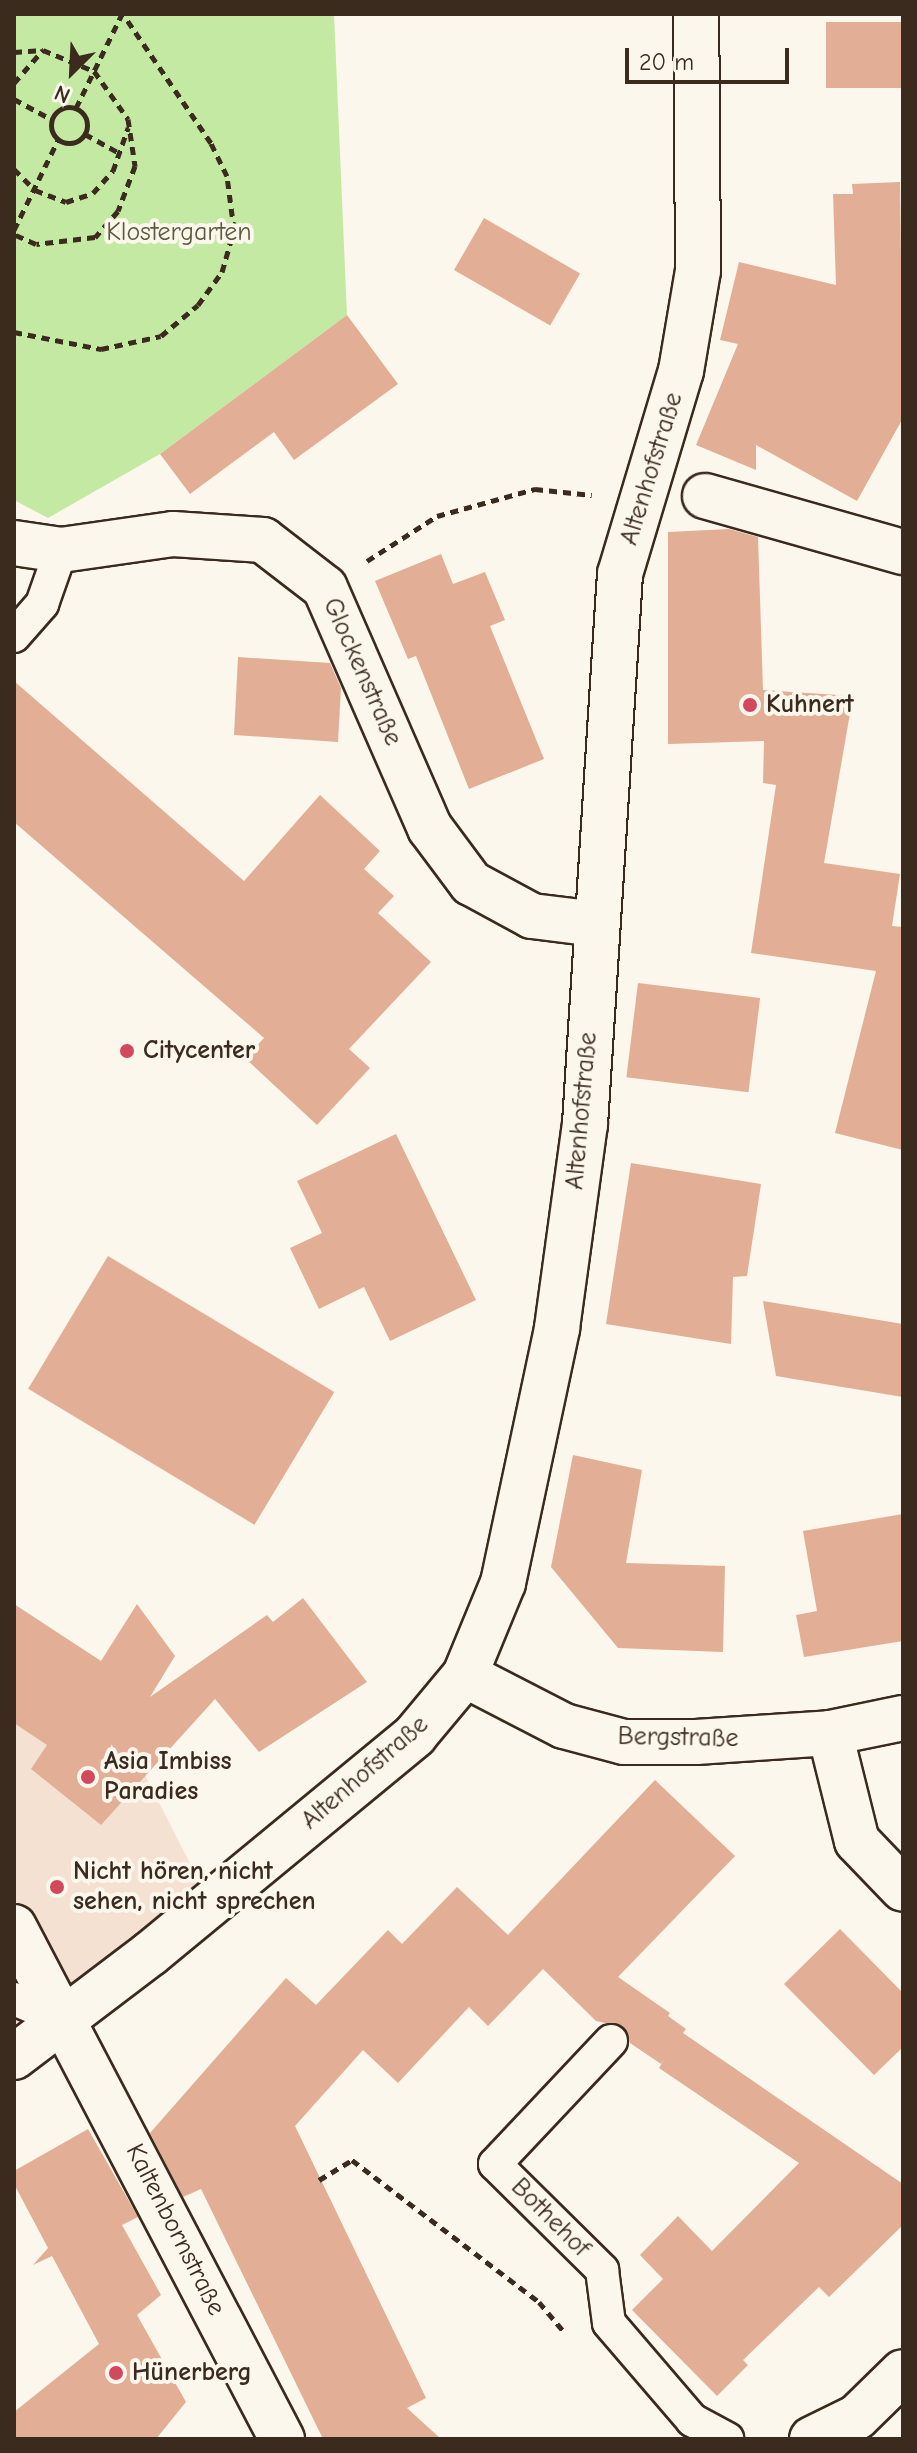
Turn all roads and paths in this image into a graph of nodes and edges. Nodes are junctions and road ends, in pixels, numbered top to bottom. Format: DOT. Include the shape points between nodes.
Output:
graph roads {
  1 [pos="123,14"];
  2 [pos="696,14"];
  3 [pos="43,50"];
  4 [pos="14,52"];
  5 [pos="94,71"];
  6 [pos="14,83"];
  7 [pos="14,99"];
  8 [pos="76,108"];
  9 [pos="51,119"];
  10 [pos="129,124"];
  11 [pos="85,134"];
  12 [pos="58,140"];
  13 [pos="119,153"];
  14 [pos="14,169"];
  15 [pos="35,190"];
  16 [pos="14,232"];
  17 [pos="14,332"];
  18 [pos="599,496"];
  19 [pos="705,496"];
  20 [pos="14,543"];
  21 [pos="61,550"];
  22 [pos="903,552"];
  23 [pos="903,580"];
  24 [pos="903,587"];
  25 [pos="325,588"];
  26 [pos="14,636"];
  27 [pos="596,924"];
  28 [pos="465,1675"];
  29 [pos="903,1718"];
  30 [pos="830,1733"];
  31 [pos="903,1889"];
  32 [pos="14,1927"];
  33 [pos="14,1999"];
  34 [pos="66,2021"];
  35 [pos="611,2041"];
  36 [pos="14,2057"];
  37 [pos="319,2180"];
  38 [pos="568,2336"];
  39 [pos="903,2372"];
  40 [pos="282,2439"];
  41 [pos="727,2439"];
  42 [pos="812,2439"];
  1 -- 5 [label="path"];
  1 -- 17 [label="path" via="211,143 227,176 234,230 222,272 198,305 161,336 101,349"];
  2 -- 27 [label="street, Altenhofstraße" via="698,271 681,371 620,574"];
  3 -- 4 [label="path"];
  3 -- 5 [label="path"];
  3 -- 6 [label="path"];
  5 -- 8 [label="path"];
  5 -- 10 [label="path"];
  7 -- 9 [label="path"];
  8 -- 9 [label="path" via="58,110"];
  8 -- 11 [label="path" via="87,122"];
  9 -- 12 [label="path"];
  10 -- 13 [label="path"];
  10 -- 16 [label="path" via="135,166 118,211 95,237 36,244"];
  11 -- 12 [label="path" via="76,142"];
  11 -- 13 [label="path"];
  12 -- 15 [label="path"];
  13 -- 15 [label="path" via="113,171 93,193 66,202"];
  14 -- 15 [label="path"];
  15 -- 16 [label="path"];
  18 -- 25 [label="path" via="535,489 437,516"];
  19 -- 22 [label="street"];
  20 -- 21 [label="street, Glockenstraße"];
  21 -- 25 [label="street, Glockenstraße" via="173,534 263,540"];
  21 -- 26 [label="lane" via="42,604"];
  23 -- 24 [label="street"];
  25 -- 27 [label="street, Glockenstraße" via="430,828 471,883 532,916"];
  27 -- 28 [label="street, Altenhofstraße" via="585,1124 557,1328 503,1583"];
  28 -- 30 [label="street, Bergstraße" via="564,1726 624,1742"];
  28 -- 34 [label="street, Altenhofstraße" via="415,1735"];
  29 -- 30 [label="street, Bergstraße"];
  30 -- 31 [label="street" via="857,1841"];
  32 -- 34 [label="street, Kaltenbornstraße"];
  33 -- 34 [label="lane"];
  34 -- 36 [label="street, Altenhofstraße"];
  34 -- 40 [label="street, Kaltenbornstraße"];
  35 -- 41 [label="lane, Bothehof" via="495,2164 602,2270 609,2323 692,2420"];
  37 -- 38 [label="path" via="352,2160 539,2302"];
  39 -- 42 [label="street" via="857,2417"];
}
